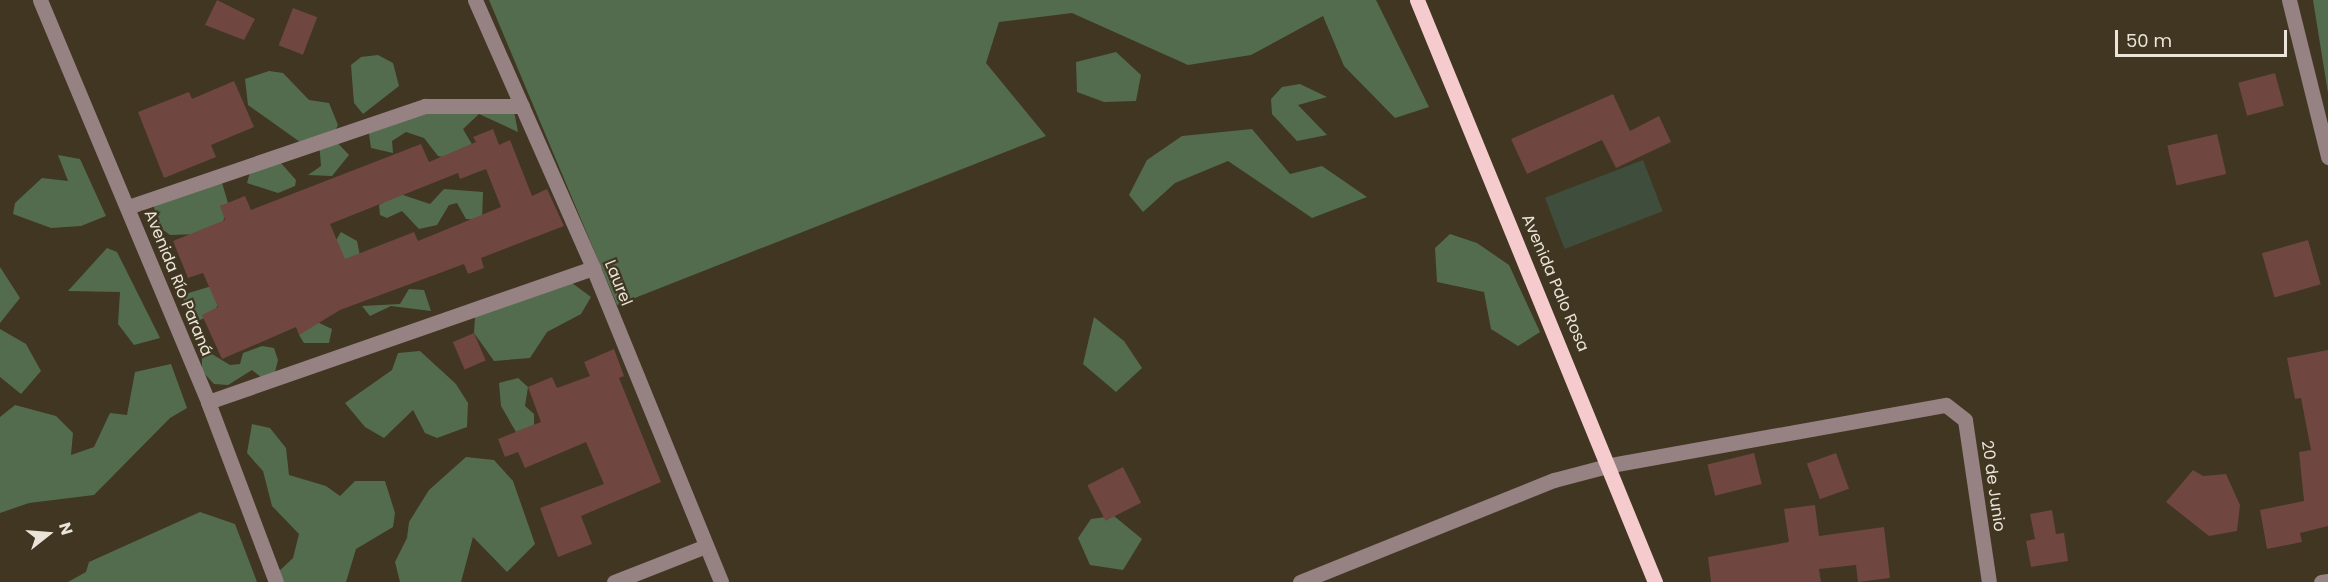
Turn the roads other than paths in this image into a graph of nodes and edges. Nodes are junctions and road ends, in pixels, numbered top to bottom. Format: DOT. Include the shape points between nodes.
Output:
graph roads {
  1 [pos="40,0"];
  2 [pos="476,0"];
  3 [pos="1417,0"];
  4 [pos="2289,0"];
  5 [pos="522,106"];
  6 [pos="2328,157"];
  7 [pos="128,207"];
  8 [pos="593,268"];
  9 [pos="208,402"];
  10 [pos="1611,465"];
  11 [pos="706,546"];
  12 [pos="2328,581"];
  13 [pos="276,582"];
  14 [pos="614,582"];
  15 [pos="721,582"];
  16 [pos="1300,582"];
  17 [pos="1656,582"];
  18 [pos="1989,582"];
  19 [pos="2321,582"];
  1 -- 7 [label="street, Avenida Río Paraná"];
  2 -- 5 [label="street, Laurel"];
  3 -- 10 [label="main road, Avenida Palo Rosa"];
  4 -- 6 [label="street"];
  5 -- 7 [label="street" via="424,106"];
  5 -- 8 [label="street, Laurel"];
  7 -- 9 [label="street, Avenida Río Paraná"];
  8 -- 9 [label="street"];
  8 -- 11 [label="street, Laurel"];
  9 -- 13 [label="street, Avenida Río Paraná"];
  10 -- 16 [label="street" via="1554,480"];
  10 -- 17 [label="main road, Avenida Palo Rosa"];
  10 -- 18 [label="street, 20 de Junio" via="1946,405 1965,420"];
  11 -- 14 [label="street"];
  11 -- 15 [label="street, Laurel"];
  12 -- 19 [label="street"];
}
